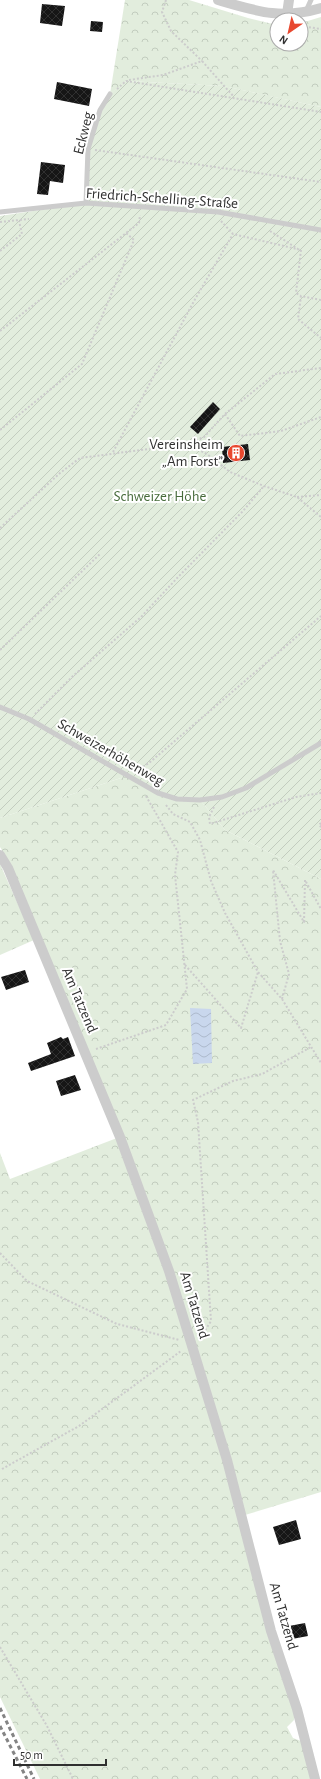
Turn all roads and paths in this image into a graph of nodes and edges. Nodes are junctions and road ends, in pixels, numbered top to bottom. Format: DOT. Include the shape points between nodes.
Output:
graph roads {
  1 [pos="166,0"];
  2 [pos="218,0"];
  3 [pos="289,0"];
  4 [pos="311,0"];
  5 [pos="321,8"];
  6 [pos="287,12"];
  7 [pos="306,12"];
  8 [pos="269,13"];
  9 [pos="309,28"];
  10 [pos="321,30"];
  11 [pos="202,61"];
  12 [pos="126,81"];
  13 [pos="110,94"];
  14 [pos="234,97"];
  15 [pos="321,112"];
  16 [pos="88,149"];
  17 [pos="321,182"];
  18 [pos="86,203"];
  19 [pos="0,212"];
  20 [pos="140,213"];
  21 [pos="19,221"];
  22 [pos="269,230"];
  23 [pos="321,230"];
  24 [pos="126,233"];
  25 [pos="301,250"];
  26 [pos="0,251"];
  27 [pos="301,296"];
  28 [pos="321,300"];
  29 [pos="0,331"];
  30 [pos="321,338"];
  31 [pos="321,368"];
  32 [pos="225,414"];
  33 [pos="321,416"];
  34 [pos="0,430"];
  35 [pos="187,444"];
  36 [pos="113,452"];
  37 [pos="264,486"];
  38 [pos="321,495"];
  39 [pos="297,497"];
  40 [pos="321,517"];
  41 [pos="0,528"];
  42 [pos="101,553"];
  43 [pos="321,616"];
  44 [pos="0,650"];
  45 [pos="0,707"];
  46 [pos="30,719"];
  47 [pos="321,743"];
  48 [pos="127,776"];
  49 [pos="158,793"];
  50 [pos="321,793"];
  51 [pos="222,797"];
  52 [pos="321,823"];
  53 [pos="321,827"];
  54 [pos="0,855"];
  55 [pos="321,909"];
  56 [pos="185,965"];
  57 [pos="258,972"];
  58 [pos="282,998"];
  59 [pos="311,1047"];
  60 [pos="86,1052"];
  61 [pos="321,1063"];
  62 [pos="0,1253"];
  63 [pos="192,1344"];
  64 [pos="2,1469"];
  65 [pos="0,1647"];
  66 [pos="73,1779"];
  67 [pos="315,1779"];
  1 -- 11 [label="path" via="162,12 171,31"];
  2 -- 8 [label="street"];
  3 -- 6 [label="street"];
  4 -- 7 [label="lane"];
  5 -- 7 [label="street"];
  9 -- 10 [label="path"];
  11 -- 12 [label="path" via="163,75"];
  11 -- 14 [label="path"];
  12 -- 13 [label="path"];
  12 -- 14 [label="path"];
  13 -- 16 [label="lane, Eckweg" via="100,110"];
  14 -- 15 [label="path"];
  16 -- 17 [label="path"];
  16 -- 18 [label="lane, Eckweg"];
  18 -- 19 [label="lane, Friedrich-Schelling-Straße"];
  18 -- 23 [label="lane, Friedrich-Schelling-Straße" via="218,212"];
  20 -- 24 [label="path" via="139,223"];
  21 -- 26 [label="path" via="22,234"];
  22 -- 25 [label="path"];
  24 -- 29 [label="path"];
  24 -- 34 [label="path" via="134,240 82,364"];
  25 -- 27 [label="path" via="296,293"];
  25 -- 36 [label="path" via="234,234 194,300"];
  27 -- 28 [label="path"];
  27 -- 30 [label="path" via="298,319"];
  31 -- 32 [label="path" via="275,374"];
  32 -- 33 [label="path" via="240,436 281,431"];
  32 -- 35 [label="path" via="204,437"];
  35 -- 36 [label="path"];
  35 -- 37 [label="path" via="207,454 230,472"];
  36 -- 41 [label="path" via="80,458"];
  37 -- 39 [label="path"];
  37 -- 46 [label="path" via="141,617 73,676"];
  38 -- 39 [label="path"];
  39 -- 40 [label="path"];
  42 -- 44 [label="path"];
  43 -- 48 [label="path" via="149,763"];
  45 -- 46 [label="lane, Schweizerhöhenweg"];
  46 -- 48 [label="lane, Schweizerhöhenweg"];
  47 -- 51 [label="lane, Schweizerhöhenweg" via="246,788"];
  48 -- 49 [label="lane, Schweizerhöhenweg"];
  49 -- 51 [label="lane, Schweizerhöhenweg" via="177,799 200,800"];
  49 -- 56 [label="path" via="145,796 178,852 175,875"];
  49 -- 57 [label="path" via="173,814 190,822 200,840 211,881 225,913"];
  50 -- 51 [label="path" via="296,797 210,824 209,817 213,808"];
  52 -- 53 [label="path"];
  54 -- 60 [label="street, Am Tatzend" via="8,868"];
  55 -- 58 [label="path" via="305,880 304,922 273,870 280,941 289,974"];
  56 -- 57 [label="path" via="241,1028"];
  56 -- 60 [label="path" via="187,989 166,1025"];
  57 -- 58 [label="path"];
  58 -- 59 [label="path"];
  59 -- 61 [label="path"];
  59 -- 63 [label="path" via="262,1074 232,1081 193,1100 198,1122 211,1321 203,1336"];
  60 -- 63 [label="street, Am Tatzend" via="120,1136 169,1271"];
  62 -- 63 [label="path" via="27,1281 110,1320"];
  63 -- 64 [label="path" via="80,1426"];
  63 -- 67 [label="street, Am Tatzend" via="227,1460 271,1631 298,1709"];
  65 -- 66 [label="path" via="47,1726"];
}
